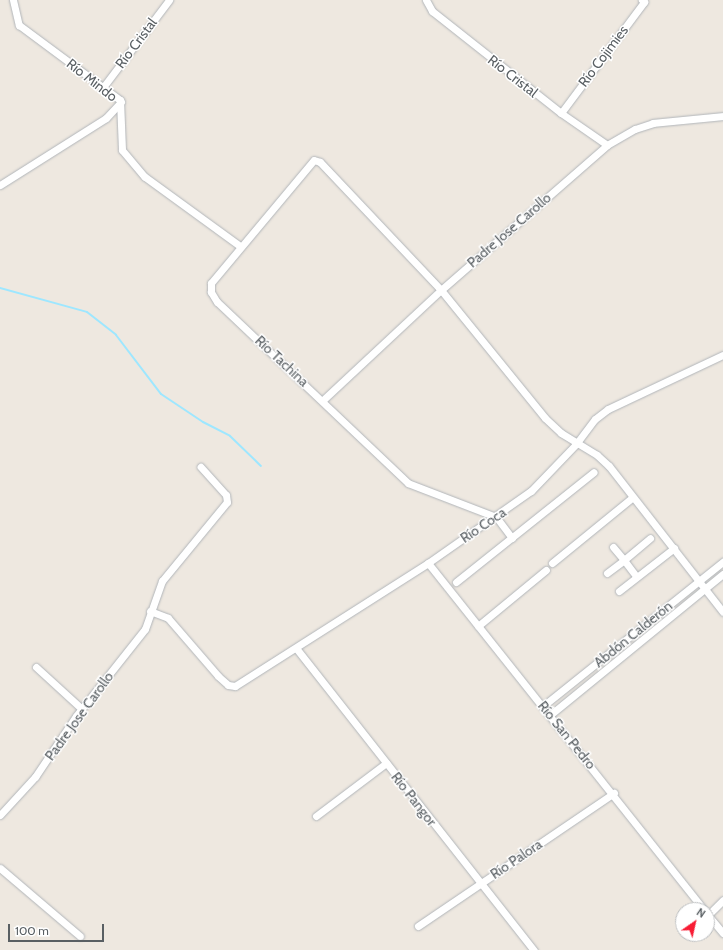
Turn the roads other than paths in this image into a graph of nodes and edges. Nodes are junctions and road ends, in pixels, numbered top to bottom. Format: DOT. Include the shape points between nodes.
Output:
graph roads {
  1 [pos="13,0"];
  2 [pos="169,0"];
  3 [pos="426,0"];
  4 [pos="644,1"];
  5 [pos="104,86"];
  6 [pos="121,102"];
  7 [pos="561,113"];
  8 [pos="723,116"];
  9 [pos="607,145"];
  10 [pos="0,185"];
  11 [pos="240,246"];
  12 [pos="441,290"];
  13 [pos="723,355"];
  14 [pos="323,400"];
  15 [pos="576,444"];
  16 [pos="201,467"];
  17 [pos="594,472"];
  18 [pos="633,497"];
  19 [pos="496,517"];
  20 [pos="512,538"];
  21 [pos="650,538"];
  22 [pos="613,547"];
  23 [pos="674,548"];
  24 [pos="624,560"];
  25 [pos="723,562"];
  26 [pos="428,563"];
  27 [pos="552,563"];
  28 [pos="546,570"];
  29 [pos="607,573"];
  30 [pos="723,574"];
  31 [pos="636,576"];
  32 [pos="699,581"];
  33 [pos="456,582"];
  34 [pos="705,589"];
  35 [pos="619,591"];
  36 [pos="150,611"];
  37 [pos="723,612"];
  38 [pos="478,626"];
  39 [pos="296,648"];
  40 [pos="36,667"];
  41 [pos="543,706"];
  42 [pos="82,708"];
  43 [pos="550,715"];
  44 [pos="386,763"];
  45 [pos="614,793"];
  46 [pos="0,815"];
  47 [pos="316,816"];
  48 [pos="0,868"];
  49 [pos="480,883"];
  50 [pos="723,900"];
  51 [pos="698,902"];
  52 [pos="715,906"];
  53 [pos="715,924"];
  54 [pos="418,926"];
  55 [pos="723,933"];
  56 [pos="80,936"];
  57 [pos="534,950"];
  1 -- 5 [label="street, Río Mindo" via="19,25"];
  2 -- 5 [label="street, Río Cristal"];
  3 -- 7 [label="street, Río Cristal" via="432,11"];
  4 -- 7 [label="street, Río Cojimies"];
  5 -- 6 [label="street, Río Mindo"];
  6 -- 10 [label="street" via="106,118"];
  6 -- 11 [label="street, Río Mindo" via="124,154 145,177"];
  7 -- 9 [label="street, Río Cristal"];
  8 -- 9 [label="street, Padre Jose Carollo" via="653,123 635,129"];
  9 -- 12 [label="street, Padre Jose Carollo"];
  11 -- 12 [label="street, Río Tachina" via="314,160 320,162"];
  11 -- 14 [label="street, Río Tachina" via="211,283 211,292 217,302"];
  12 -- 14 [label="street, Padre Jose Carollo"];
  12 -- 15 [label="street" via="545,418"];
  13 -- 15 [label="street, Río Coca" via="608,409 595,419"];
  14 -- 19 [label="street, Río Tachina" via="408,482"];
  15 -- 18 [label="street" via="597,455"];
  15 -- 19 [label="street, Río Coca" via="531,491"];
  16 -- 36 [label="street, Padre Jose Carollo" via="226,495 227,502 162,580"];
  17 -- 20 [label="street"];
  18 -- 23 [label="street"];
  18 -- 27 [label="street"];
  19 -- 20 [label="street"];
  19 -- 26 [label="street, Río Coca"];
  20 -- 33 [label="street"];
  21 -- 24 [label="street"];
  22 -- 24 [label="street"];
  23 -- 31 [label="street"];
  23 -- 32 [label="street"];
  24 -- 29 [label="street"];
  24 -- 31 [label="street"];
  25 -- 32 [label="street, Abdón Calderón"];
  26 -- 38 [label="street, Río San Pedro"];
  26 -- 39 [label="street, Río Coca"];
  28 -- 38 [label="street"];
  30 -- 34 [label="street, Abdón Calderón"];
  31 -- 35 [label="street"];
  32 -- 34 [label="street"];
  32 -- 41 [label="street, Abdón Calderón"];
  34 -- 37 [label="street"];
  34 -- 43 [label="street, Abdón Calderón"];
  36 -- 39 [label="street, Río Coca" via="168,618 218,676 231,686"];
  36 -- 42 [label="street, Padre Jose Carollo" via="145,629"];
  38 -- 41 [label="street, Río San Pedro"];
  39 -- 44 [label="street, Río Pangor"];
  40 -- 42 [label="street"];
  41 -- 43 [label="street, Río San Pedro"];
  42 -- 46 [label="street, Padre Jose Carollo" via="35,777"];
  43 -- 45 [label="street, Río San Pedro"];
  44 -- 47 [label="street"];
  44 -- 49 [label="street, Río Pangor"];
  45 -- 49 [label="street, Río Palora"];
  45 -- 51 [label="street, Río San Pedro"];
  48 -- 56 [label="street"];
  49 -- 54 [label="street, Río Palora"];
  49 -- 57 [label="street, Río Pangor"];
  50 -- 52 [label="street"];
  53 -- 55 [label="street, Río San Pedro"];
}
